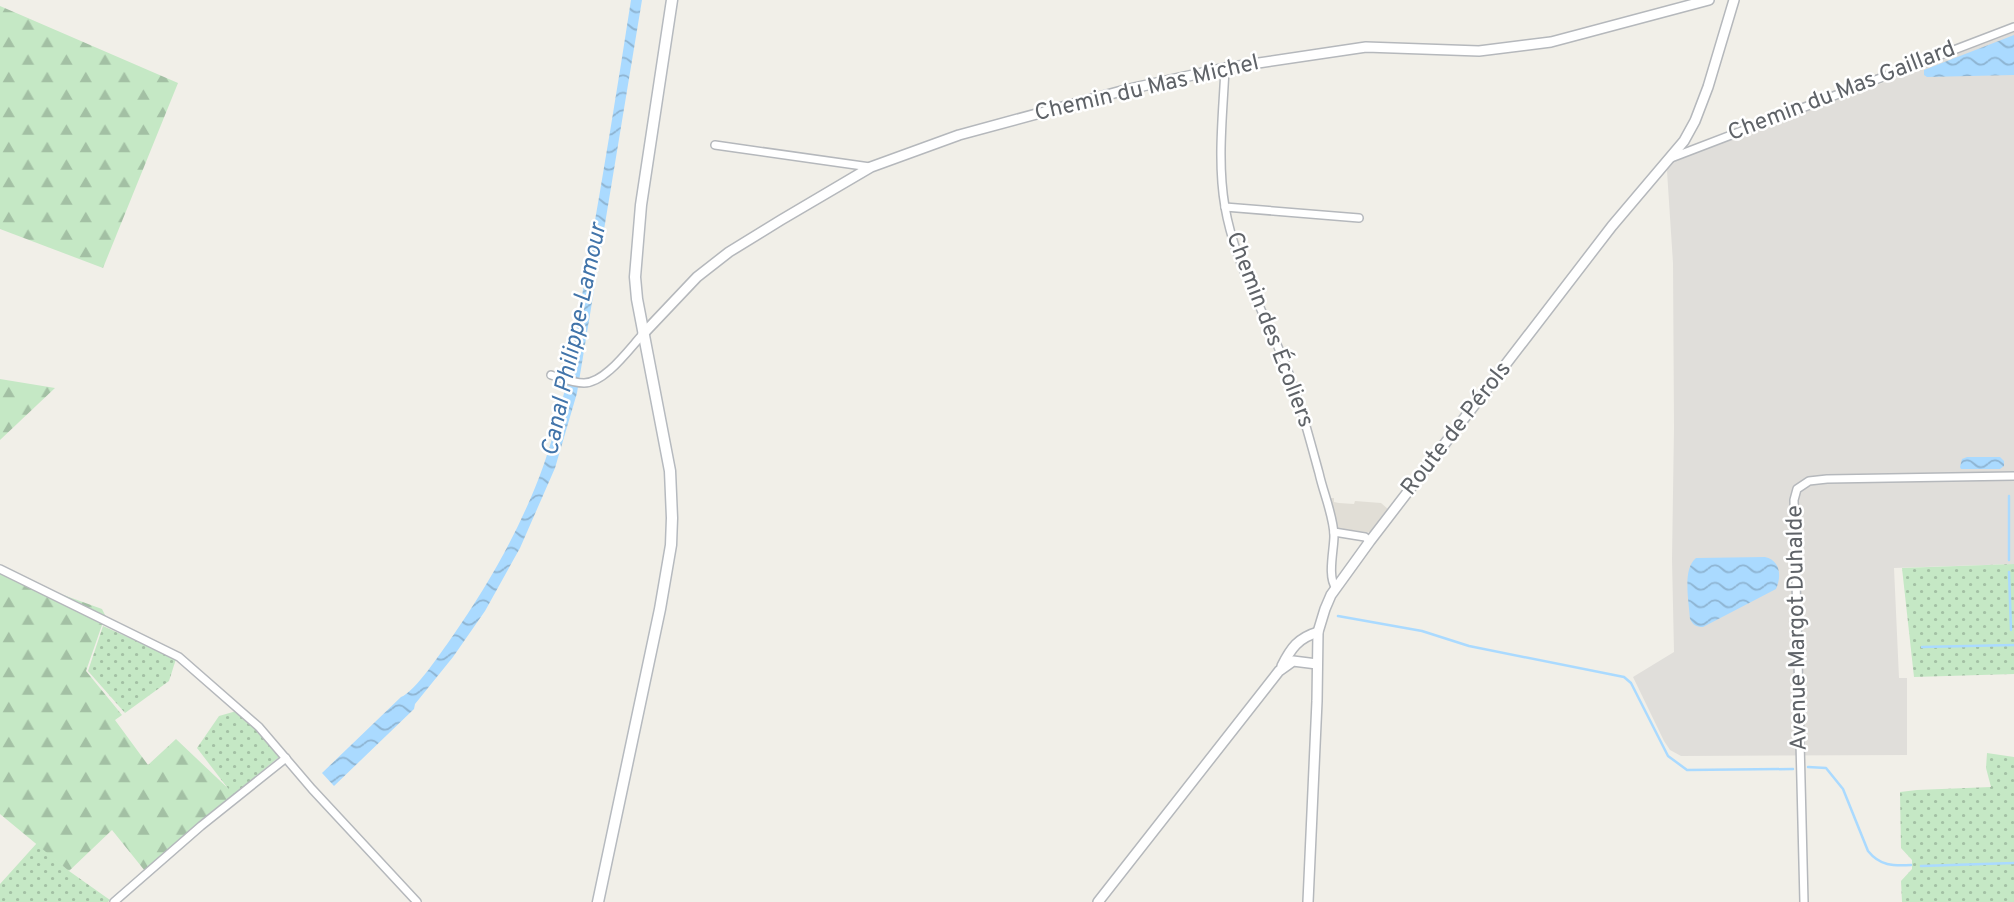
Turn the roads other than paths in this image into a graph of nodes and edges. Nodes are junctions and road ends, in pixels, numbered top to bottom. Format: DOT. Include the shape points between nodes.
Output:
graph roads {
  1 [pos="672,0"];
  2 [pos="1709,0"];
  3 [pos="1734,0"];
  4 [pos="2014,27"];
  5 [pos="1225,68"];
  6 [pos="715,145"];
  7 [pos="1671,158"];
  8 [pos="871,167"];
  9 [pos="1225,207"];
  10 [pos="1359,218"];
  11 [pos="643,334"];
  12 [pos="551,375"];
  13 [pos="2014,476"];
  14 [pos="1334,532"];
  15 [pos="1370,541"];
  16 [pos="0,569"];
  17 [pos="1336,588"];
  18 [pos="1318,632"];
  19 [pos="1317,664"];
  20 [pos="1279,671"];
  21 [pos="286,758"];
  22 [pos="114,902"];
  23 [pos="417,902"];
  24 [pos="598,902"];
  25 [pos="1098,902"];
  26 [pos="1308,902"];
  27 [pos="1804,902"];
  1 -- 11 [label="main road" via="637,242 637,299"];
  2 -- 5 [label="street, Chemin du Mas Michel" via="1551,41 1479,51 1366,47"];
  3 -- 7 [label="street, Route de Pérols" via="1695,121"];
  4 -- 7 [label="street, Chemin du Mas Gaillard"];
  5 -- 8 [label="street, Chemin du Mas Michel" via="959,135"];
  5 -- 9 [label="street, Chemin des Écoliers" via="1221,165"];
  6 -- 8 [label="street"];
  7 -- 15 [label="street, Route de Pérols" via="1612,226"];
  8 -- 11 [label="street, Chemin du Mas Michel" via="729,252 697,277"];
  9 -- 10 [label="street"];
  9 -- 14 [label="street, Chemin des Écoliers" via="1256,302 1297,393"];
  11 -- 12 [label="street" via="593,382"];
  11 -- 24 [label="main road" via="670,471 671,545"];
  13 -- 27 [label="street, Avenue Margot Duhalde" via="1827,479 1809,481 1797,489"];
  14 -- 15 [label="street"];
  14 -- 17 [label="street, Chemin des Écoliers" via="1331,579"];
  15 -- 17 [label="street, Route de Pérols"];
  16 -- 21 [label="street" via="179,657 259,727"];
  17 -- 18 [label="street, Route de Pérols"];
  18 -- 19 [label="street, Route de Pérols"];
  18 -- 20 [label="street" via="1301,639"];
  19 -- 20 [label="street" via="1293,661"];
  19 -- 26 [label="street, Route de Pérols"];
  20 -- 25 [label="street"];
  21 -- 22 [label="street"];
  21 -- 23 [label="street"];
}
